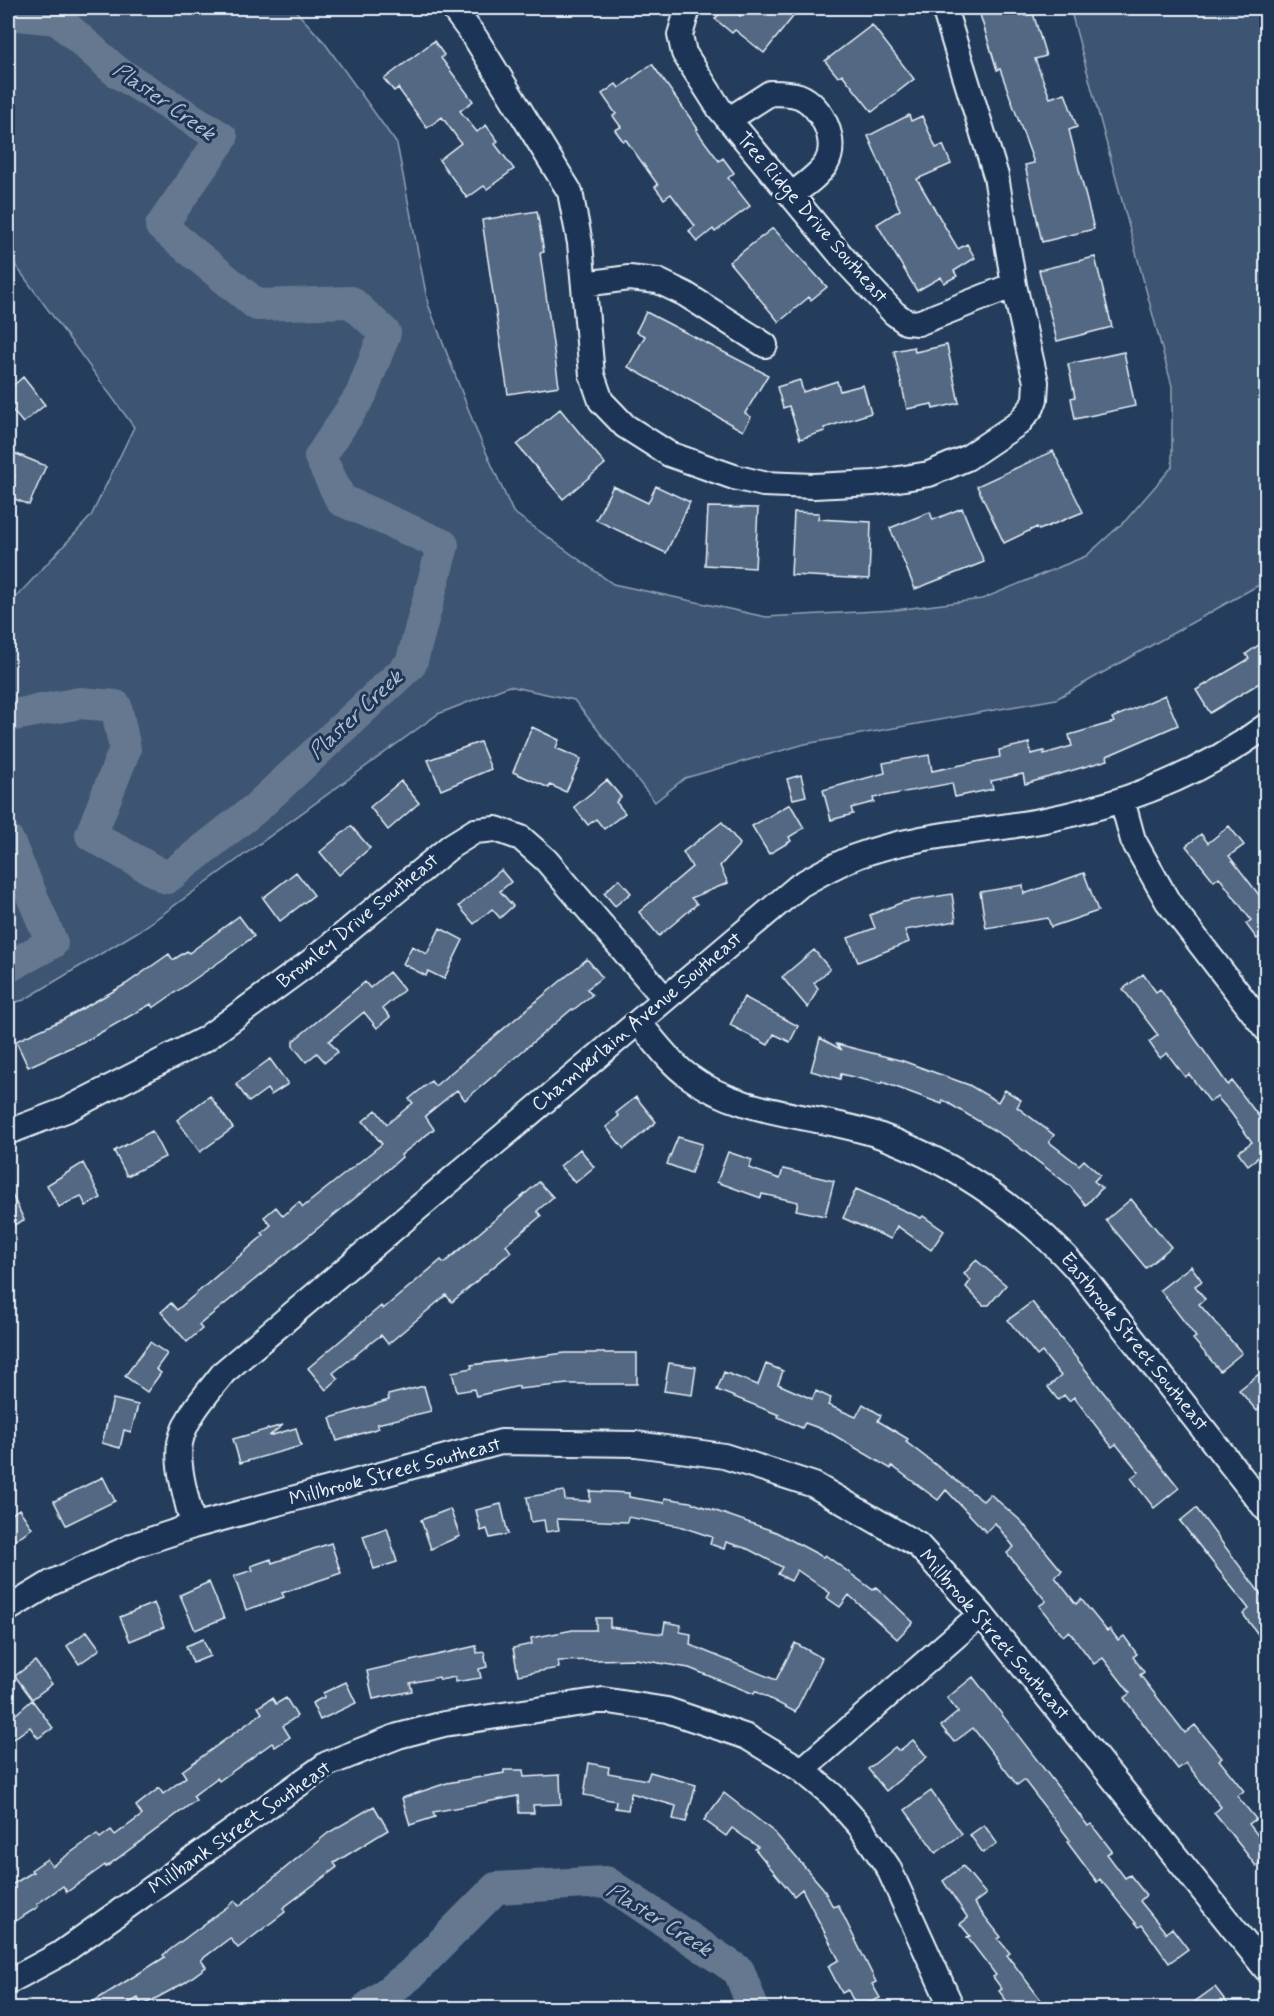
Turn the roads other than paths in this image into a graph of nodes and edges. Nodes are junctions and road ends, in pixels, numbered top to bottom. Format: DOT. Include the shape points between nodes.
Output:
graph roads {
  1 [pos="453,8"];
  2 [pos="687,8"];
  3 [pos="944,8"];
  4 [pos="728,120"];
  5 [pos="791,195"];
  6 [pos="584,284"];
  7 [pos="1014,285"];
  8 [pos="765,345"];
  9 [pos="1266,726"];
  10 [pos="1122,800"];
  11 [pos="665,999"];
  12 [pos="638,1022"];
  13 [pos="1266,1029"];
  14 [pos="8,1132"];
  15 [pos="1266,1509"];
  16 [pos="193,1526"];
  17 [pos="8,1609"];
  18 [pos="981,1614"];
  19 [pos="802,1770"];
  20 [pos="1266,1968"];
  21 [pos="8,1982"];
  22 [pos="952,2008"];
  1 -- 6 [label="street" via="570,192"];
  2 -- 4 [label="street, Tree Ridge Drive Southeast" via="680,35 684,53"];
  3 -- 7 [label="street" via="996,176"];
  4 -- 5 [label="street, Tree Ridge Drive Southeast"];
  4 -- 5 [label="street" via="771,93 801,97 818,114 830,132 827,162"];
  5 -- 7 [label="street, Tree Ridge Drive Southeast" via="849,265 906,322 918,323"];
  6 -- 7 [label="street" via="592,375 601,401 625,426 669,454 734,477 763,484 814,486 874,483 929,474 967,458 1018,423 1032,407 1036,382"];
  6 -- 8 [label="street" via="629,278 658,281"];
  9 -- 10 [label="street, Chamberlain Avenue Southeast" via="1216,759"];
  10 -- 11 [label="street, Chamberlain Avenue Southeast" via="1046,819 893,846 832,866 777,902"];
  10 -- 13 [label="street" via="1133,840 1167,902"];
  11 -- 12 [label="street, Chamberlain Avenue Southeast"];
  11 -- 14 [label="street, Bromley Drive Southeast" via="538,853 520,838 504,832 475,831 451,846 309,963 205,1039 66,1110"];
  12 -- 15 [label="street, Eastbrook Street Southeast" via="686,1075 734,1101 880,1136 938,1163 1018,1213 1063,1252 1084,1277"];
  12 -- 16 [label="street, Chamberlain Avenue Southeast" via="224,1372 193,1412 180,1443 182,1477"];
  16 -- 17 [label="street, Millbrook Street Southeast" via="135,1545 61,1578"];
  16 -- 18 [label="street, Millbrook Street Southeast" via="501,1442 636,1444 724,1456 814,1485 918,1545"];
  18 -- 19 [label="street"];
  18 -- 20 [label="street, Millbrook Street Southeast"];
  19 -- 21 [label="street, Millbank Street Southeast" via="747,1737 666,1710 603,1700 444,1724 398,1736 327,1764 60,1954"];
  19 -- 22 [label="street, Millbank Street Southeast" via="853,1818 888,1867"];
}
